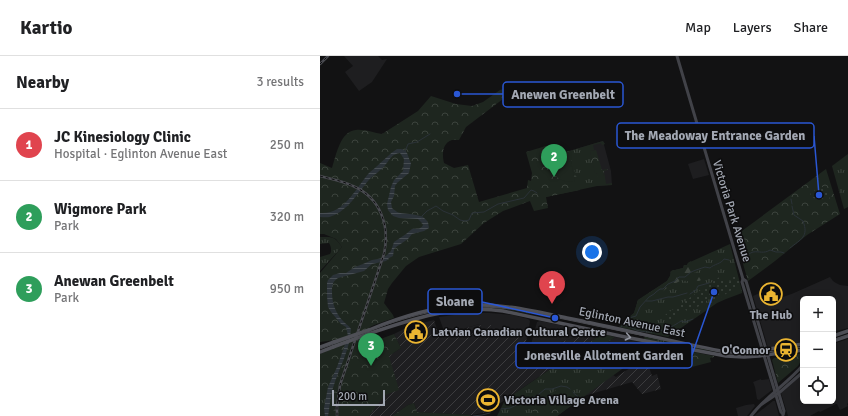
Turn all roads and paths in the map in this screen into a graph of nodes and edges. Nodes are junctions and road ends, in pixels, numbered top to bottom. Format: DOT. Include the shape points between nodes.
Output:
graph roads {
  1 [pos="677,56"];
  2 [pos="848,331"];
  3 [pos="836,335"];
  4 [pos="848,336"];
  5 [pos="836,340"];
  6 [pos="800,344"];
  7 [pos="320,347"];
  8 [pos="764,350"];
  9 [pos="800,350"];
  10 [pos="320,352"];
  11 [pos="766,355"];
  12 [pos="800,368"];
  13 [pos="800,374"];
  14 [pos="776,383"];
  15 [pos="783,387"];
  16 [pos="777,392"];
  17 [pos="779,399"];
  18 [pos="768,400"];
  19 [pos="759,406"];
  20 [pos="784,415"];
  21 [pos="751,416"];
  1 -- 8 [label="main road, Victoria Park Avenue" via="746,281"];
  2 -- 3 [label="main road"];
  4 -- 5 [label="main road"];
  6 -- 8 [label="main road, Eglinton Avenue East"];
  7 -- 8 [label="main road, Eglinton Avenue East, bridge" via="402,317 434,309 496,305 531,310 721,351"];
  8 -- 11 [label="main road, Victoria Park Avenue"];
  9 -- 11 [label="main road, Eglinton Avenue East"];
  10 -- 11 [label="main road, Eglinton Avenue East, one-way, bridge" via="404,322 438,313 495,310 726,356"];
  11 -- 14 [label="main road, Victoria Park Avenue"];
  11 -- 16 [label="main road, Victoria Park Avenue"];
  12 -- 15 [label="main road"];
  13 -- 15 [label="main road"];
  14 -- 15 [label="main road"];
  14 -- 16 [label="main road, Victoria Park Avenue"];
  15 -- 16 [label="main road"];
  15 -- 17 [label="main road"];
  16 -- 17 [label="main road, Victoria Park Avenue"];
  16 -- 18 [label="main road"];
  16 -- 19 [label="main road"];
  17 -- 18 [label="main road"];
  17 -- 20 [label="main road, Victoria Park Avenue"];
  18 -- 19 [label="main road"];
  19 -- 21 [label="main road"];
}
